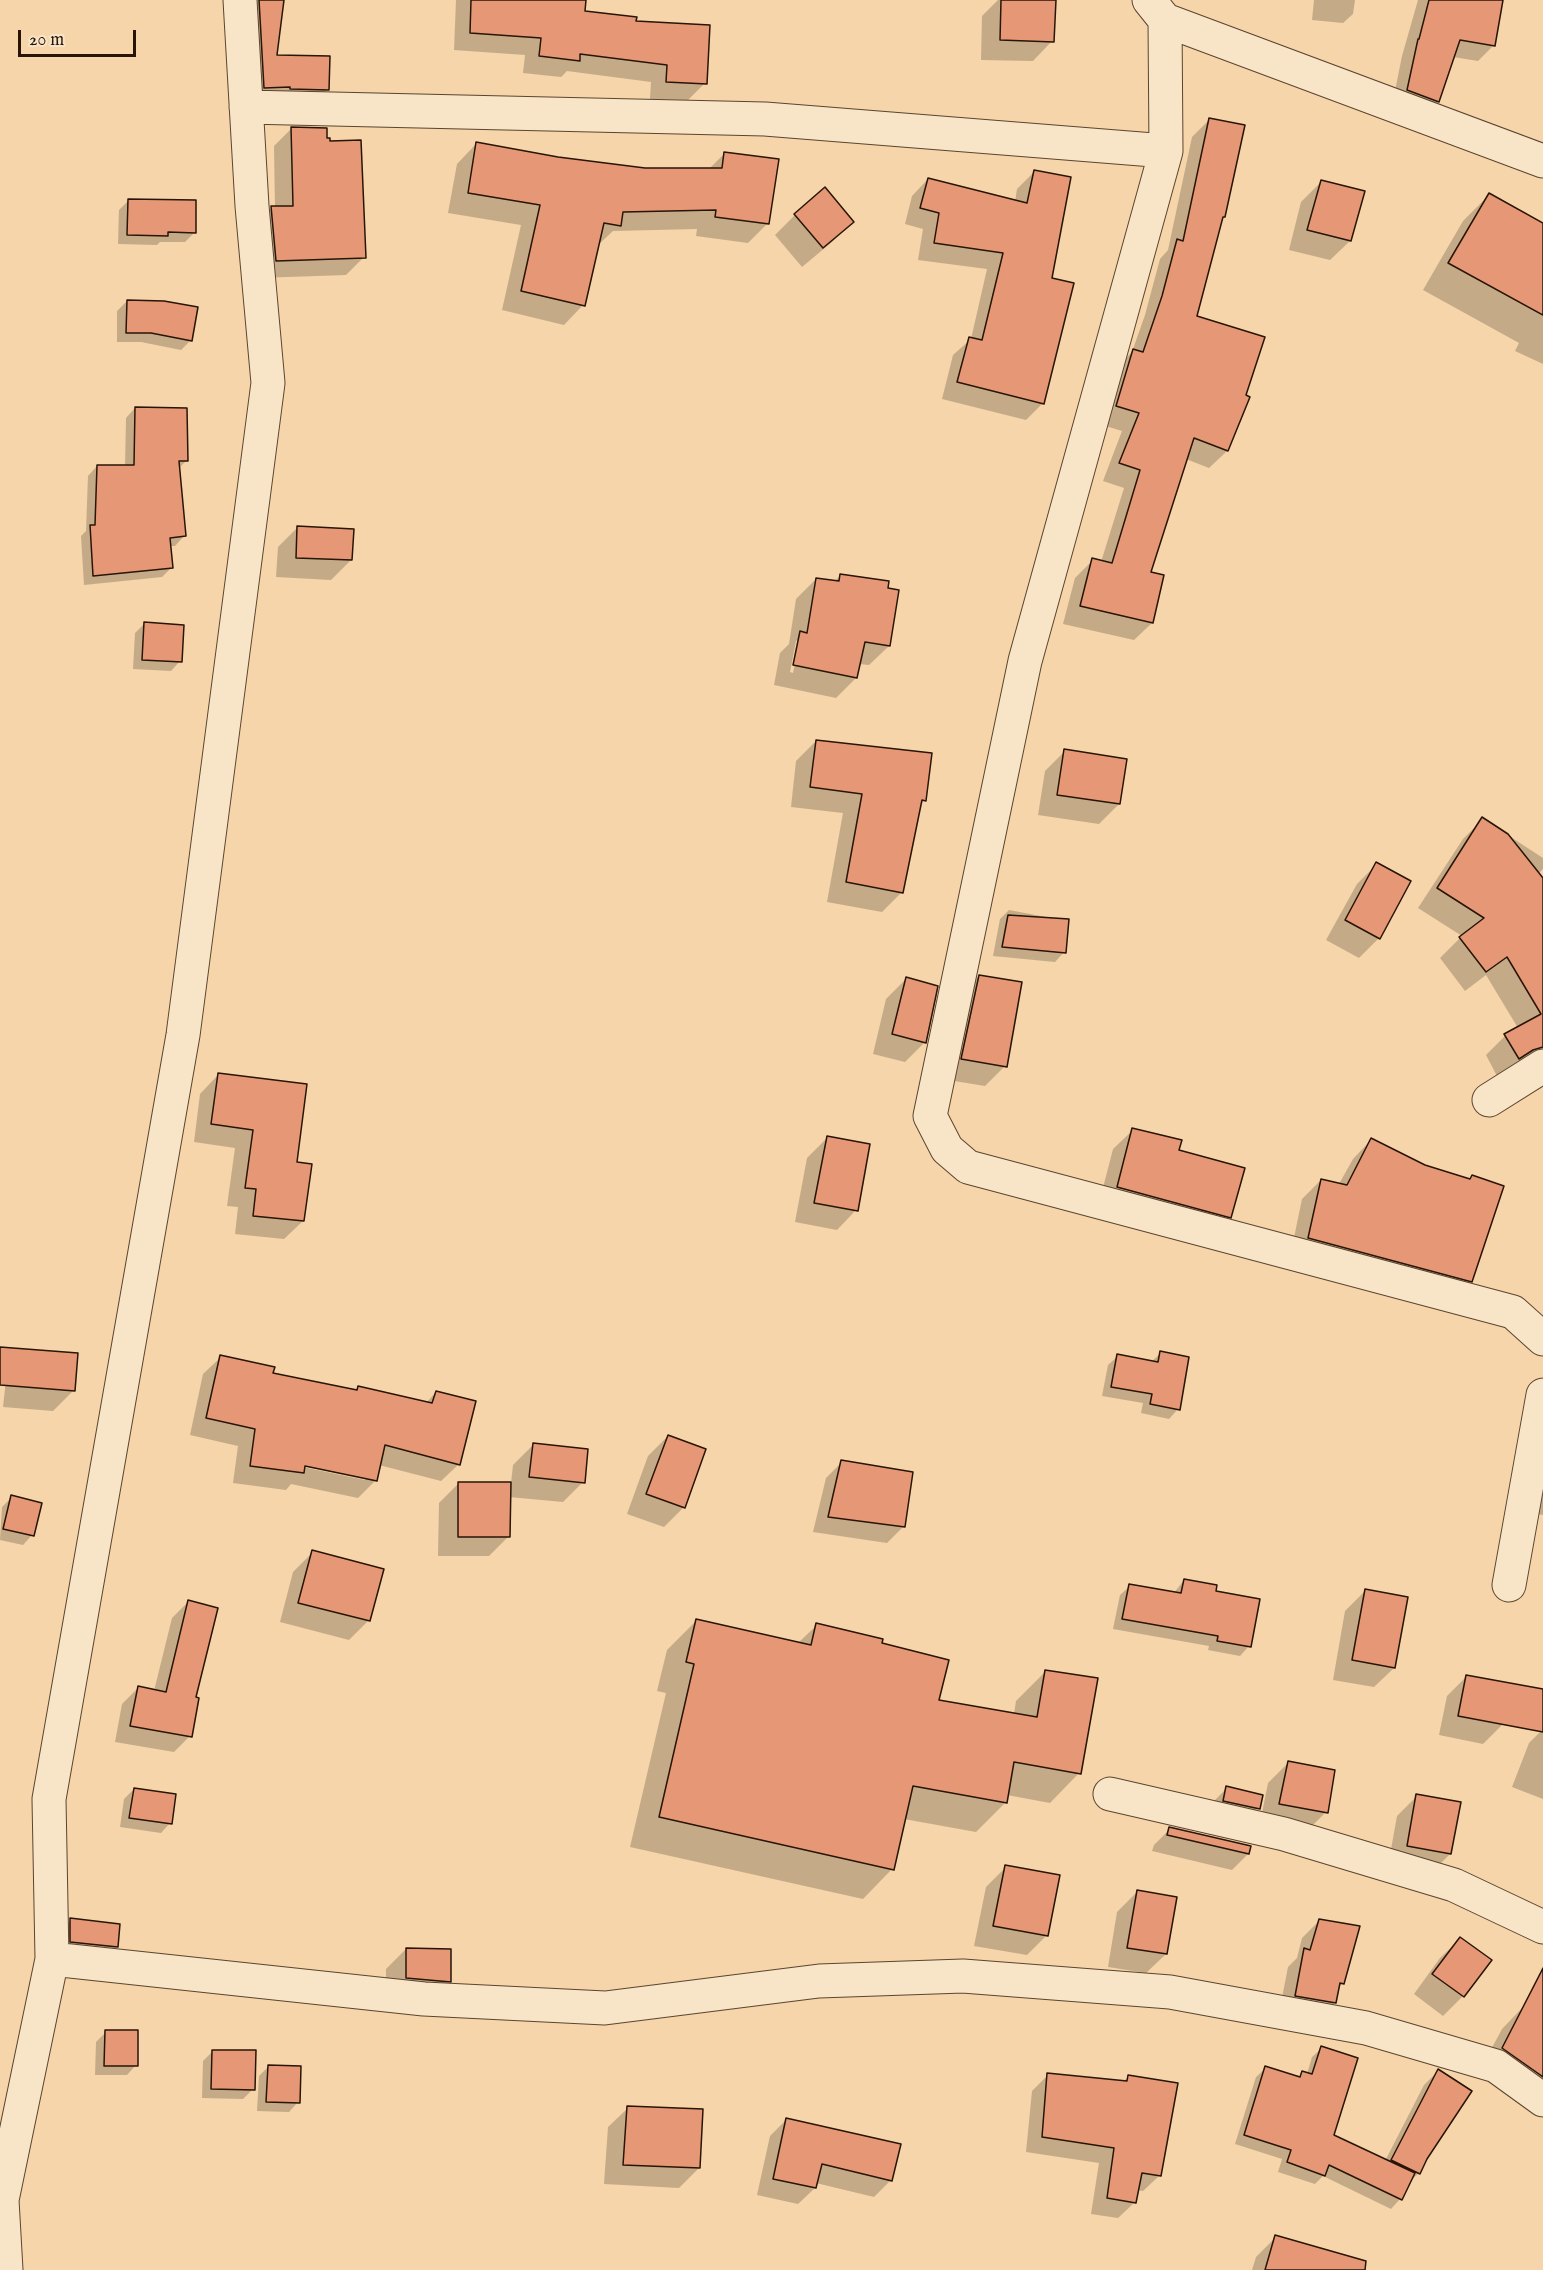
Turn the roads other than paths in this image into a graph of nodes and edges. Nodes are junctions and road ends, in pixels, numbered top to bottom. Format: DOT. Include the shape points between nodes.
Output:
graph roads {
  1 [pos="240,0"];
  2 [pos="1157,10"];
  3 [pos="246,107"];
  4 [pos="1166,151"];
  5 [pos="1543,161"];
  6 [pos="1543,1066"];
  7 [pos="1489,1100"];
  8 [pos="1543,1339"];
  9 [pos="1543,1395"];
  10 [pos="1509,1585"];
  11 [pos="1110,1794"];
  12 [pos="1543,1927"];
  13 [pos="52,1959"];
  14 [pos="1543,2100"];
  15 [pos="6,2270"];
  1 -- 3 [label="street"];
  2 -- 4 [label="street"];
  2 -- 5 [label="street"];
  3 -- 4 [label="street" via="765,120"];
  3 -- 13 [label="street" via="268,383 183,1035 49,1799"];
  4 -- 8 [label="street" via="1025,661 930,1116 947,1149 968,1167 1513,1312"];
  6 -- 7 [label="street"];
  9 -- 10 [label="street"];
  11 -- 12 [label="street" via="1284,1834 1454,1886"];
  13 -- 14 [label="street" via="424,1999 605,2008 819,1981 951,1977 1170,1992 1366,2028 1496,2066"];
  13 -- 15 [label="street" via="2,2200"];
}
